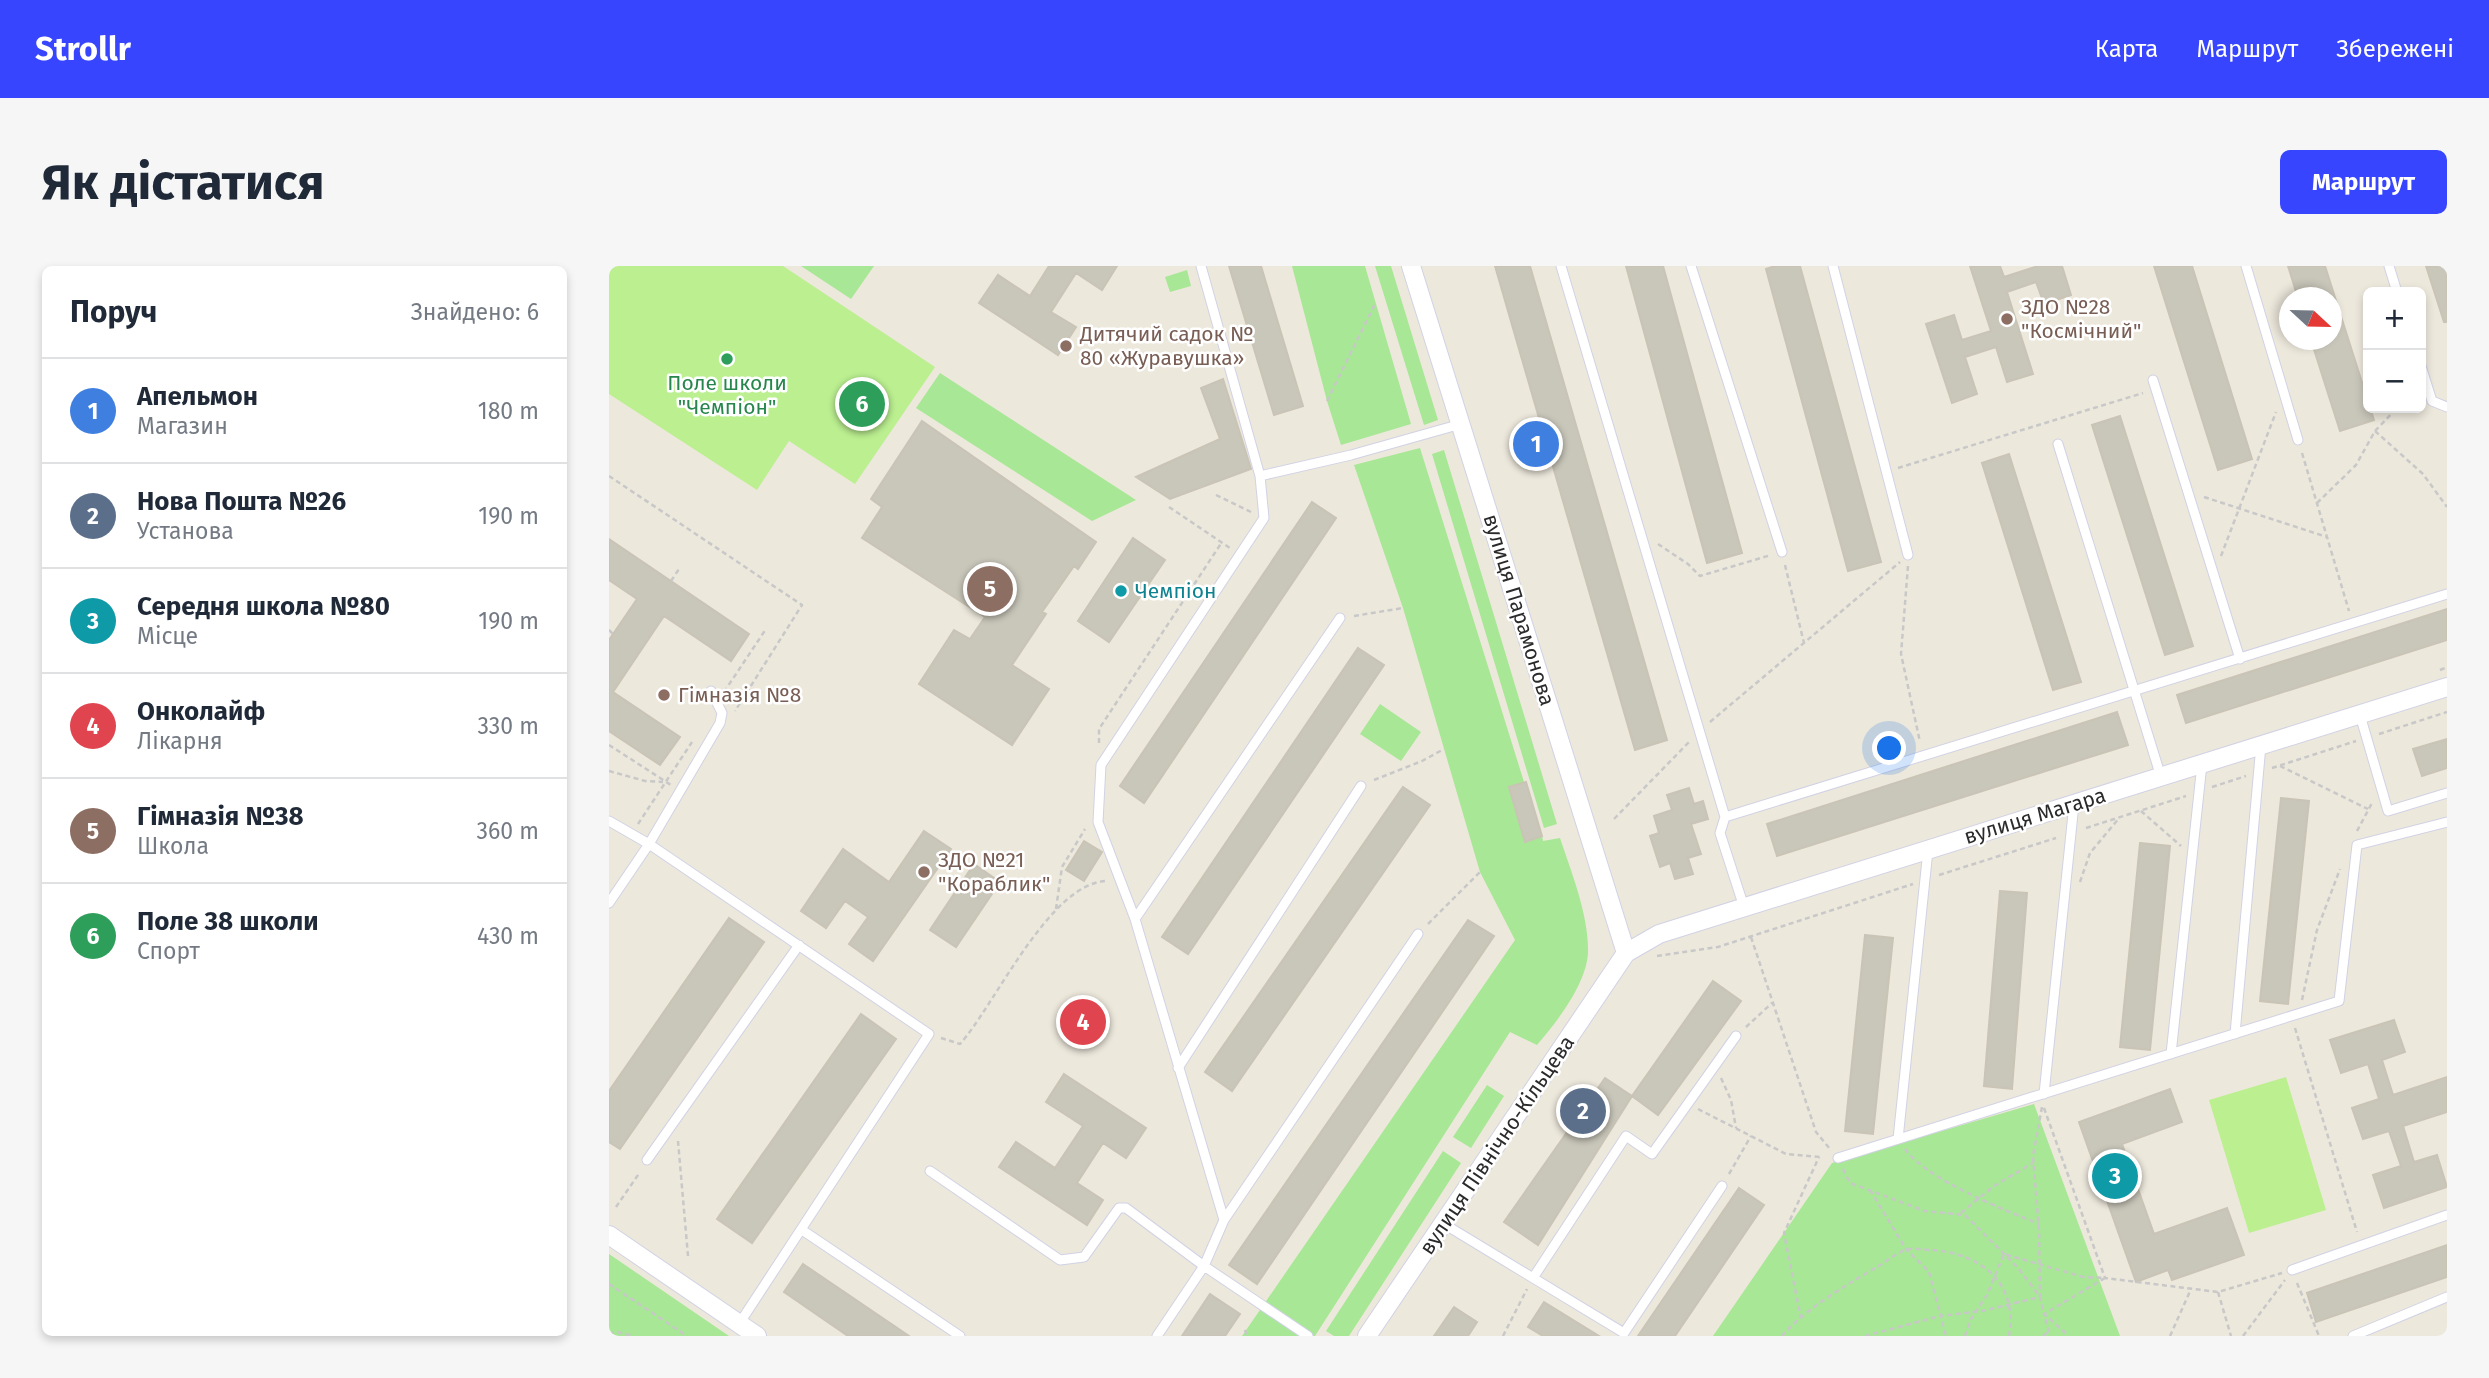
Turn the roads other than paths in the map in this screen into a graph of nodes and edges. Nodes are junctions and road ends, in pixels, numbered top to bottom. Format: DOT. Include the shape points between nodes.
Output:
graph roads {
  1 [pos="1201,266"];
  2 [pos="1411,266"];
  3 [pos="1561,266"];
  4 [pos="1691,266"];
  5 [pos="1833,266"];
  6 [pos="2246,266"];
  7 [pos="2389,266"];
  8 [pos="2395,287"];
  9 [pos="2426,382"];
  10 [pos="2154,384"];
  11 [pos="2447,407"];
  12 [pos="1461,424"];
  13 [pos="2298,440"];
  14 [pos="2058,444"];
  15 [pos="1261,476"];
  16 [pos="1782,552"];
  17 [pos="1909,555"];
  18 [pos="2447,594"];
  19 [pos="1340,618"];
  20 [pos="2240,659"];
  21 [pos="2447,687"];
  22 [pos="711,691"];
  23 [pos="2134,692"];
  24 [pos="2360,715"];
  25 [pos="2261,746"];
  26 [pos="2202,764"];
  27 [pos="2161,777"];
  28 [pos="1361,786"];
  29 [pos="2447,793"];
  30 [pos="2074,804"];
  31 [pos="1725,817"];
  32 [pos="609,821"];
  33 [pos="2447,822"];
  34 [pos="649,844"];
  35 [pos="1928,850"];
  36 [pos="609,903"];
  37 [pos="1744,907"];
  38 [pos="1135,919"];
  39 [pos="1418,934"];
  40 [pos="799,945"];
  41 [pos="1626,953"];
  42 [pos="2235,1034"];
  43 [pos="1736,1036"];
  44 [pos="2171,1054"];
  45 [pos="1178,1068"];
  46 [pos="2044,1094"];
  47 [pos="1898,1139"];
  48 [pos="1838,1158"];
  49 [pos="647,1160"];
  50 [pos="930,1171"];
  51 [pos="1722,1186"];
  52 [pos="2447,1214"];
  53 [pos="1224,1220"];
  54 [pos="1444,1224"];
  55 [pos="802,1230"];
  56 [pos="609,1235"];
  57 [pos="1204,1266"];
  58 [pos="2292,1270"];
  59 [pos="1533,1278"];
  60 [pos="2447,1297"];
  61 [pos="739,1324"];
  62 [pos="757,1336"];
  63 [pos="960,1336"];
  64 [pos="1157,1336"];
  65 [pos="1308,1336"];
  66 [pos="1367,1336"];
  67 [pos="2353,1336"];
  1 -- 15 [label="lane"];
  2 -- 12 [label="street, вулиця Парамонова"];
  3 -- 31 [label="lane"];
  4 -- 16 [label="lane"];
  5 -- 17 [label="lane"];
  6 -- 13 [label="lane"];
  7 -- 8 [label="lane"];
  9 -- 11 [label="lane" via="2432,401"];
  10 -- 20 [label="lane"];
  12 -- 15 [label="lane"];
  12 -- 41 [label="street, вулиця Парамонова"];
  14 -- 23 [label="lane"];
  15 -- 38 [label="lane" via="1264,518 1101,765 1098,822"];
  18 -- 20 [label="lane"];
  19 -- 38 [label="lane"];
  20 -- 23 [label="lane"];
  21 -- 24 [label="street, вулиця Магара"];
  22 -- 34 [label="lane" via="722,713 720,723"];
  23 -- 27 [label="lane"];
  23 -- 31 [label="lane"];
  24 -- 25 [label="street, вулиця Магара"];
  24 -- 29 [label="lane" via="2389,811"];
  25 -- 26 [label="street, вулиця Магара"];
  25 -- 42 [label="lane"];
  26 -- 27 [label="street, вулиця Магара"];
  26 -- 44 [label="lane"];
  27 -- 30 [label="street, вулиця Магара"];
  28 -- 45 [label="lane"];
  30 -- 35 [label="street, вулиця Магара"];
  30 -- 46 [label="lane"];
  31 -- 37 [label="lane" via="1720,833"];
  32 -- 34 [label="lane"];
  33 -- 42 [label="lane" via="2357,845 2339,1001"];
  34 -- 36 [label="lane"];
  34 -- 40 [label="lane"];
  35 -- 37 [label="street, вулиця Магара"];
  35 -- 47 [label="lane"];
  37 -- 41 [label="street, вулиця Магара" via="1660,934"];
  38 -- 45 [label="lane"];
  39 -- 53 [label="lane"];
  40 -- 49 [label="lane"];
  40 -- 55 [label="lane" via="929,1034"];
  41 -- 54 [label="street, вулиця Північно-Кільцева"];
  42 -- 44 [label="lane"];
  43 -- 59 [label="lane" via="1652,1154 1626,1136"];
  44 -- 46 [label="lane"];
  45 -- 53 [label="lane"];
  46 -- 47 [label="lane"];
  47 -- 48 [label="lane"];
  50 -- 57 [label="lane" via="1060,1260 1084,1257 1119,1208 1126,1208"];
  51 -- 59 [label="lane" via="1624,1333"];
  52 -- 58 [label="lane"];
  53 -- 57 [label="lane"];
  54 -- 59 [label="lane"];
  54 -- 66 [label="street, вулиця Північно-Кільцева"];
  55 -- 61 [label="lane"];
  55 -- 63 [label="lane"];
  56 -- 61 [label="street"];
  57 -- 64 [label="lane"];
  57 -- 65 [label="lane"];
  60 -- 67 [label="lane"];
  61 -- 62 [label="street"];
}
